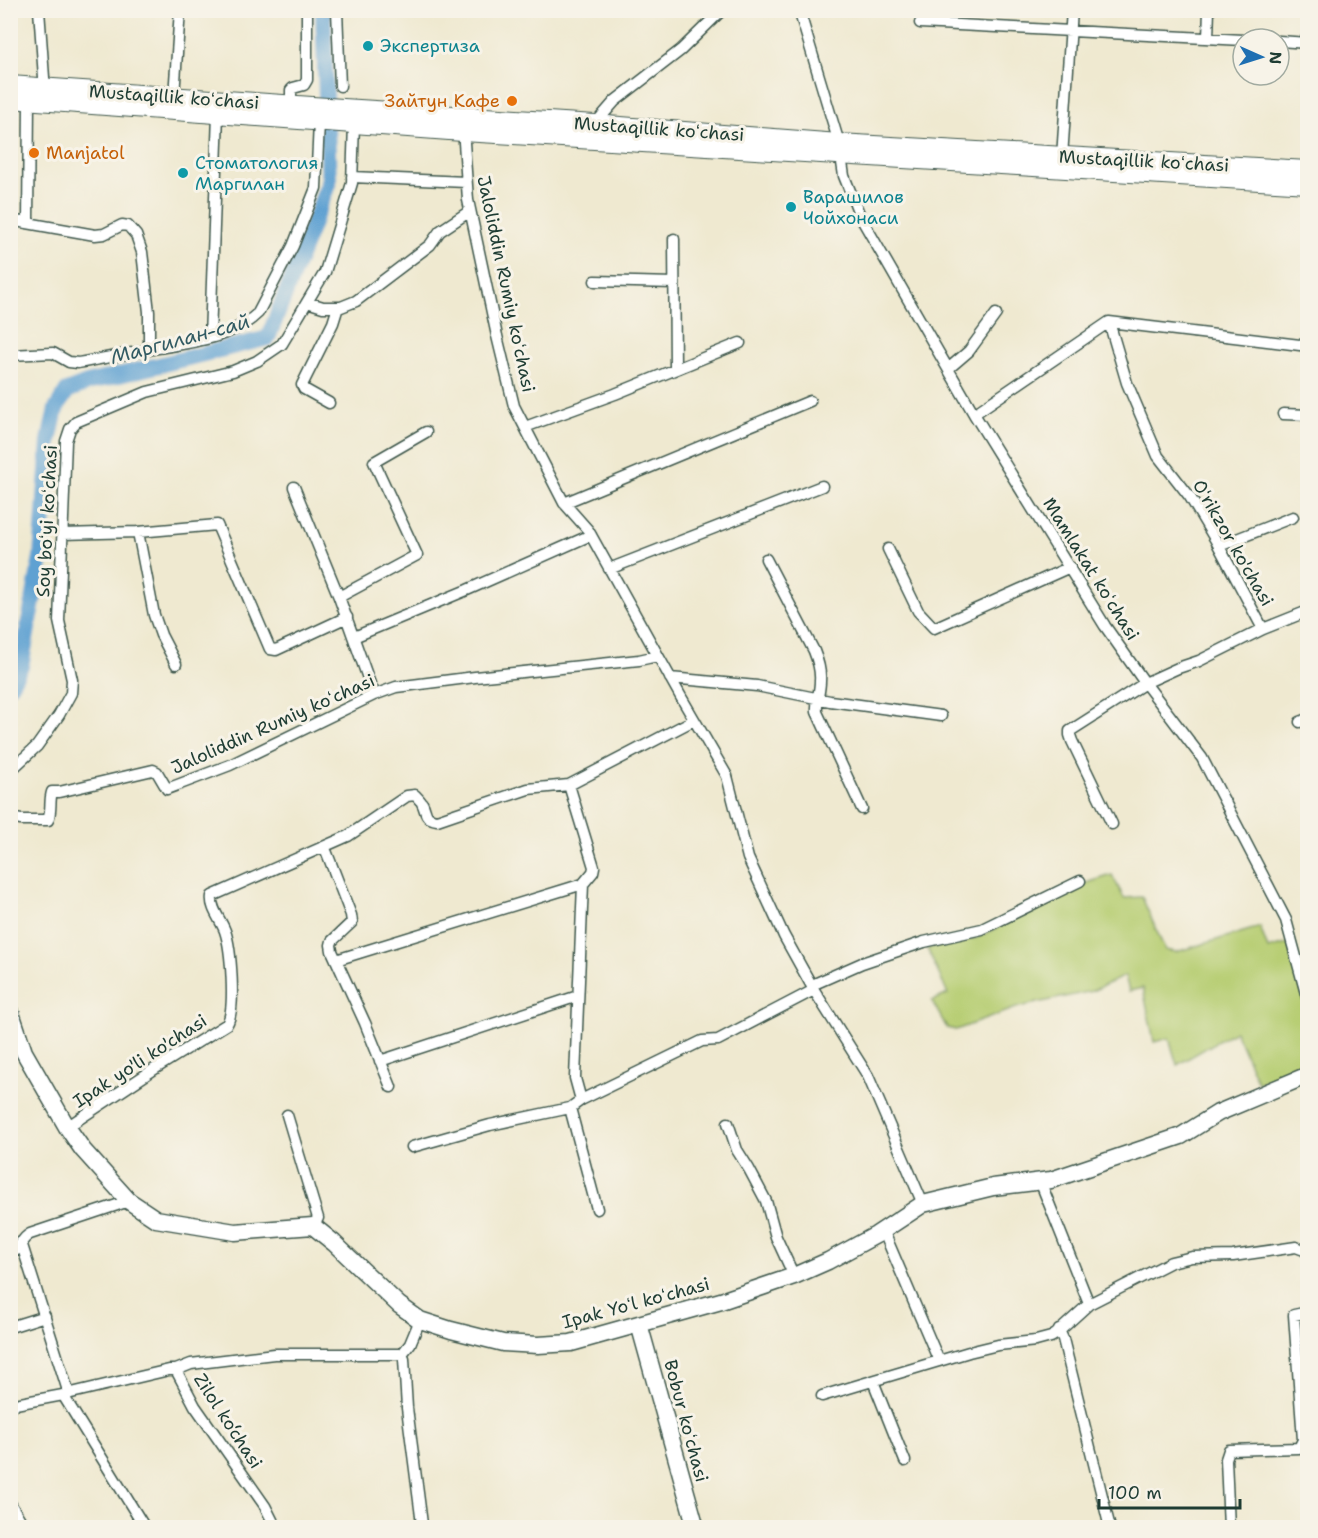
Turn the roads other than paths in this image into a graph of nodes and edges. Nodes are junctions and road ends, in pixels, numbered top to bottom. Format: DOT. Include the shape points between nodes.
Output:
graph roads {
  1 [pos="39,10"];
  2 [pos="180,10"];
  3 [pos="306,10"];
  4 [pos="337,10"];
  5 [pos="722,10"];
  6 [pos="799,10"];
  7 [pos="1072,10"];
  8 [pos="1209,10"];
  9 [pos="920,23"];
  10 [pos="1071,30"];
  11 [pos="1208,38"];
  12 [pos="1231,39"];
  13 [pos="1291,42"];
  14 [pos="1308,43"];
  15 [pos="10,85"];
  16 [pos="340,86"];
  17 [pos="174,96"];
  18 [pos="32,97"];
  19 [pos="291,105"];
  20 [pos="218,114"];
  21 [pos="314,117"];
  22 [pos="345,119"];
  23 [pos="463,124"];
  24 [pos="595,124"];
  25 [pos="840,149"];
  26 [pos="1062,157"];
  27 [pos="1308,170"];
  28 [pos="352,177"];
  29 [pos="466,182"];
  30 [pos="1308,184"];
  31 [pos="470,210"];
  32 [pos="10,220"];
  33 [pos="28,223"];
  34 [pos="674,239"];
  35 [pos="595,281"];
  36 [pos="674,283"];
  37 [pos="307,302"];
  38 [pos="338,307"];
  39 [pos="996,314"];
  40 [pos="1109,322"];
  41 [pos="210,338"];
  42 [pos="740,343"];
  43 [pos="1308,346"];
  44 [pos="149,350"];
  45 [pos="10,356"];
  46 [pos="675,368"];
  47 [pos="948,369"];
  48 [pos="810,401"];
  49 [pos="329,404"];
  50 [pos="974,414"];
  51 [pos="1283,414"];
  52 [pos="1308,415"];
  53 [pos="525,427"];
  54 [pos="426,432"];
  55 [pos="822,486"];
  56 [pos="294,487"];
  57 [pos="564,503"];
  58 [pos="1293,517"];
  59 [pos="138,532"];
  60 [pos="62,534"];
  61 [pos="591,536"];
  62 [pos="1219,546"];
  63 [pos="888,549"];
  64 [pos="766,559"];
  65 [pos="1070,567"];
  66 [pos="609,569"];
  67 [pos="339,597"];
  68 [pos="1308,611"];
  69 [pos="346,617"];
  70 [pos="1263,629"];
  71 [pos="354,637"];
  72 [pos="657,656"];
  73 [pos="176,664"];
  74 [pos="670,678"];
  75 [pos="1145,683"];
  76 [pos="374,695"];
  77 [pos="817,698"];
  78 [pos="941,716"];
  79 [pos="694,720"];
  80 [pos="10,771"];
  81 [pos="569,785"];
  82 [pos="862,809"];
  83 [pos="10,818"];
  84 [pos="1112,824"];
  85 [pos="325,848"];
  86 [pos="1080,881"];
  87 [pos="583,884"];
  88 [pos="336,960"];
  89 [pos="813,987"];
  90 [pos="578,996"];
  91 [pos="1308,1001"];
  92 [pos="10,1010"];
  93 [pos="381,1061"];
  94 [pos="1308,1075"];
  95 [pos="391,1087"];
  96 [pos="581,1100"];
  97 [pos="570,1108"];
  98 [pos="287,1115"];
  99 [pos="728,1123"];
  100 [pos="67,1128"];
  101 [pos="412,1147"];
  102 [pos="1040,1181"];
  103 [pos="129,1201"];
  104 [pos="923,1204"];
  105 [pos="597,1209"];
  106 [pos="313,1226"];
  107 [pos="883,1230"];
  108 [pos="21,1242"];
  109 [pos="1308,1253"];
  110 [pos="10,1254"];
  111 [pos="794,1276"];
  112 [pos="1089,1304"];
  113 [pos="1308,1312"];
  114 [pos="45,1316"];
  115 [pos="420,1320"];
  116 [pos="639,1324"];
  117 [pos="10,1327"];
  118 [pos="1059,1330"];
  119 [pos="402,1354"];
  120 [pos="939,1361"];
  121 [pos="176,1370"];
  122 [pos="873,1381"];
  123 [pos="66,1394"];
  124 [pos="822,1396"];
  125 [pos="10,1405"];
  126 [pos="1305,1416"];
  127 [pos="905,1461"];
  128 [pos="10,1503"];
  129 [pos="422,1524"];
  130 [pos="25,1527"];
  131 [pos="144,1527"];
  132 [pos="276,1527"];
  133 [pos="696,1527"];
  134 [pos="1110,1527"];
  135 [pos="1229,1527"];
  1 -- 18 [label="street"];
  2 -- 17 [label="street"];
  3 -- 19 [label="street" via="307,80 304,86 291,90"];
  4 -- 16 [label="street"];
  5 -- 24 [label="street" via="681,50 615,100"];
  6 -- 25 [label="street, Mamlakat koʻchasi"];
  7 -- 10 [label="street"];
  8 -- 11 [label="street"];
  9 -- 10 [label="street"];
  10 -- 11 [label="street"];
  10 -- 26 [label="street"];
  11 -- 12 [label="street"];
  13 -- 14 [label="street"];
  15 -- 18 [label="main road, Mustaqillik koʻchasi"];
  17 -- 18 [label="main road, Mustaqillik koʻchasi"];
  17 -- 19 [label="main road, Mustaqillik koʻchasi"];
  18 -- 20 [label="main road, Mustaqillik koʻchasi"];
  18 -- 33 [label="street"];
  19 -- 21 [label="main road, Mustaqillik koʻchasi"];
  20 -- 21 [label="main road, Mustaqillik koʻchasi"];
  20 -- 41 [label="street"];
  21 -- 22 [label="main road, Mustaqillik koʻchasi"];
  21 -- 41 [label="street" via="316,188 293,246 258,313 241,326"];
  22 -- 23 [label="main road, Mustaqillik koʻchasi"];
  22 -- 28 [label="street, Soy boʻyi koʻchasi"];
  23 -- 24 [label="main road, Mustaqillik koʻchasi"];
  23 -- 25 [label="main road, Mustaqillik koʻchasi"];
  23 -- 29 [label="street, Jaloliddin Rumiy koʻchasi"];
  24 -- 25 [label="main road, Mustaqillik koʻchasi"];
  25 -- 26 [label="main road, Mustaqillik koʻchasi"];
  25 -- 30 [label="main road, Mustaqillik koʻchasi"];
  25 -- 47 [label="street, Mamlakat koʻchasi" via="844,176 860,216"];
  26 -- 27 [label="main road, Mustaqillik koʻchasi"];
  28 -- 29 [label="street"];
  28 -- 37 [label="street, Soy boʻyi koʻchasi" via="325,272"];
  29 -- 31 [label="street, Jaloliddin Rumiy koʻchasi"];
  31 -- 38 [label="street" via="356,301"];
  31 -- 53 [label="street, Jaloliddin Rumiy koʻchasi" via="514,406"];
  32 -- 33 [label="street"];
  33 -- 44 [label="street" via="95,235 128,226 142,252"];
  34 -- 36 [label="street"];
  35 -- 36 [label="street"];
  36 -- 46 [label="street"];
  37 -- 38 [label="street"];
  37 -- 60 [label="street, Soy boʻyi koʻchasi" via="282,344 258,362 147,392 76,422 66,441"];
  38 -- 49 [label="street" via="302,386"];
  39 -- 47 [label="street" via="969,351"];
  40 -- 43 [label="street"];
  40 -- 50 [label="street"];
  40 -- 62 [label="street, Oʻrikzor ko'chasi" via="1127,383 1158,456 1191,498"];
  41 -- 44 [label="street"];
  42 -- 46 [label="street"];
  44 -- 45 [label="street" via="78,363 53,352"];
  46 -- 53 [label="street"];
  47 -- 50 [label="street, Mamlakat koʻchasi"];
  48 -- 57 [label="street"];
  50 -- 65 [label="street, Mamlakat koʻchasi"];
  51 -- 52 [label="street"];
  53 -- 57 [label="street, Jaloliddin Rumiy koʻchasi"];
  54 -- 67 [label="street" via="374,462 417,555"];
  55 -- 66 [label="street"];
  56 -- 67 [label="street"];
  57 -- 61 [label="street, Jaloliddin Rumiy koʻchasi"];
  58 -- 62 [label="street"];
  59 -- 60 [label="street"];
  59 -- 69 [label="street" via="217,525 270,649 276,650"];
  59 -- 73 [label="street" via="154,615"];
  60 -- 80 [label="street, Soy boʻyi koʻchasi" via="58,621 72,680 71,693 37,746"];
  61 -- 66 [label="street, Jaloliddin Rumiy koʻchasi"];
  61 -- 71 [label="street"];
  62 -- 70 [label="street, Oʻrikzor ko'chasi"];
  63 -- 65 [label="street" via="918,611 934,628"];
  64 -- 77 [label="street" via="819,664"];
  65 -- 75 [label="street, Mamlakat koʻchasi"];
  66 -- 72 [label="street, Jaloliddin Rumiy koʻchasi"];
  67 -- 69 [label="street"];
  68 -- 70 [label="street"];
  69 -- 71 [label="street"];
  70 -- 75 [label="street, Oʻrikzor ko'chasi"];
  71 -- 76 [label="street"];
  72 -- 74 [label="street, Jaloliddin Rumiy koʻchasi"];
  72 -- 76 [label="street, Jaloliddin Rumiy koʻchasi" via="396,687"];
  74 -- 77 [label="street" via="757,686"];
  74 -- 79 [label="street, Jaloliddin Rumiy koʻchasi"];
  75 -- 84 [label="street, Oʻrikzor ko'chasi" via="1070,731"];
  75 -- 91 [label="street, Mamlakat koʻchasi" via="1202,758 1286,920"];
  76 -- 83 [label="street, Jaloliddin Rumiy koʻchasi" via="230,765 167,789 153,770 52,792 48,820"];
  77 -- 78 [label="street"];
  77 -- 82 [label="street" via="818,712"];
  79 -- 81 [label="street"];
  79 -- 89 [label="street, Jaloliddin Rumiy koʻchasi" via="727,776 748,858"];
  81 -- 85 [label="street" via="528,789 437,820 425,814 415,795 407,796"];
  81 -- 87 [label="street" via="594,867"];
  85 -- 88 [label="street" via="352,922 332,941"];
  85 -- 100 [label="street, Ipak yo'li ko'chasi" via="212,896 231,960 232,1010 227,1024"];
  86 -- 89 [label="street" via="982,929 924,942 861,963"];
  87 -- 88 [label="street"];
  87 -- 90 [label="street"];
  88 -- 93 [label="street"];
  89 -- 96 [label="street" via="718,1040 702,1041"];
  89 -- 104 [label="street, Jaloliddin Rumiy koʻchasi" via="868,1076"];
  90 -- 93 [label="street"];
  90 -- 96 [label="street" via="574,1078"];
  92 -- 100 [label="street" via="24,1052"];
  93 -- 95 [label="street"];
  94 -- 102 [label="street, Ipak Yoʻl koʻchasi" via="1218,1113 1181,1136"];
  96 -- 97 [label="street"];
  97 -- 101 [label="street"];
  97 -- 105 [label="street"];
  98 -- 106 [label="street" via="318,1218"];
  99 -- 111 [label="street" via="737,1150 766,1201 776,1237"];
  100 -- 103 [label="street"];
  102 -- 104 [label="street, Ipak Yoʻl koʻchasi" via="993,1186"];
  102 -- 112 [label="street"];
  103 -- 106 [label="street" via="156,1219 235,1232"];
  103 -- 108 [label="street" via="30,1234"];
  104 -- 107 [label="street, Ipak Yoʻl koʻchasi"];
  106 -- 115 [label="street, Ipak Yoʻl koʻchasi"];
  107 -- 111 [label="street, Ipak Yoʻl koʻchasi"];
  107 -- 120 [label="street"];
  108 -- 110 [label="street" via="16,1252"];
  108 -- 114 [label="street"];
  109 -- 112 [label="street" via="1296,1246 1182,1259"];
  111 -- 116 [label="street, Ipak Yoʻl koʻchasi"];
  112 -- 118 [label="street"];
  113 -- 126 [label="street" via="1294,1315"];
  114 -- 117 [label="street"];
  114 -- 123 [label="street"];
  115 -- 116 [label="street, Ipak Yoʻl koʻchasi" via="503,1343 538,1345 571,1343"];
  115 -- 119 [label="street"];
  116 -- 133 [label="street, Bobur koʻchasi"];
  118 -- 120 [label="street" via="1036,1341 998,1345"];
  118 -- 134 [label="street"];
  119 -- 121 [label="street" via="274,1353 191,1364"];
  119 -- 129 [label="street"];
  120 -- 122 [label="street"];
  121 -- 123 [label="street, Zilol ko‘chasi"];
  121 -- 132 [label="street, Zilol ko‘chasi" via="195,1406"];
  122 -- 124 [label="street"];
  122 -- 127 [label="street"];
  123 -- 125 [label="street, Zilol ko‘chasi"];
  123 -- 131 [label="street"];
  126 -- 135 [label="street" via="1299,1448 1229,1450"];
  128 -- 130 [label="street"];
}
